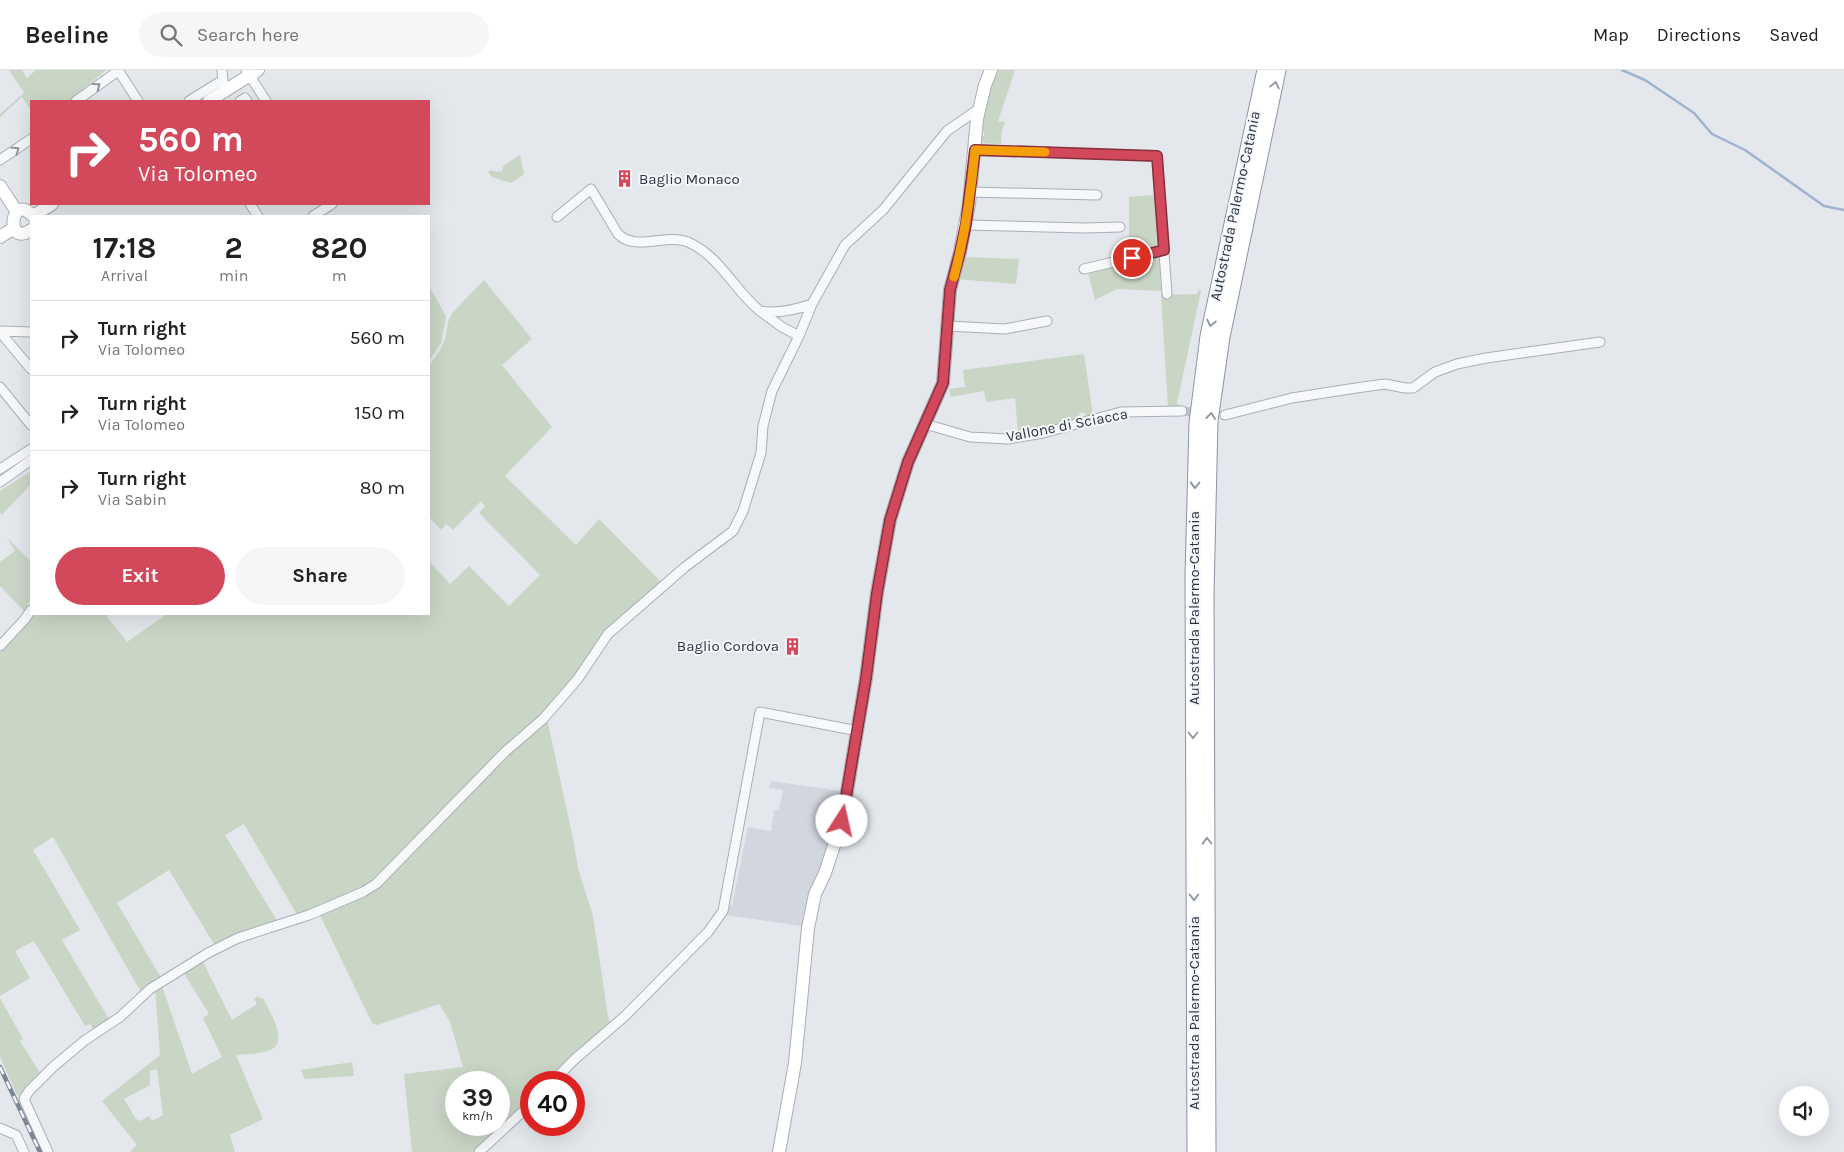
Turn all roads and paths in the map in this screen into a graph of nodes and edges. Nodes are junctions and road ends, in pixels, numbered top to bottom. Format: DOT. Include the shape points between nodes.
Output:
graph roads {
  1 [pos="118,70"];
  2 [pos="222,70"];
  3 [pos="991,70"];
  4 [pos="1265,70"];
  5 [pos="1278,70"];
  6 [pos="251,72"];
  7 [pos="226,86"];
  8 [pos="77,100"];
  9 [pos="137,100"];
  10 [pos="190,100"];
  11 [pos="210,100"];
  12 [pos="265,100"];
  13 [pos="980,108"];
  14 [pos="30,140"];
  15 [pos="975,150"];
  16 [pos="0,160"];
  17 [pos="0,186"];
  18 [pos="970,192"];
  19 [pos="1097,195"];
  20 [pos="50,205"];
  21 [pos="330,205"];
  22 [pos="17,212"];
  23 [pos="32,215"];
  24 [pos="35,215"];
  25 [pos="316,215"];
  26 [pos="557,217"];
  27 [pos="965,225"];
  28 [pos="1120,227"];
  29 [pos="14,228"];
  30 [pos="30,232"];
  31 [pos="0,237"];
  32 [pos="1164,250"];
  33 [pos="1084,269"];
  34 [pos="1166,294"];
  35 [pos="812,304"];
  36 [pos="760,311"];
  37 [pos="781,312"];
  38 [pos="1047,321"];
  39 [pos="947,326"];
  40 [pos="782,327"];
  41 [pos="0,332"];
  42 [pos="30,332"];
  43 [pos="799,336"];
  44 [pos="1600,342"];
  45 [pos="30,368"];
  46 [pos="0,387"];
  47 [pos="1182,410"];
  48 [pos="1225,415"];
  49 [pos="30,424"];
  50 [pos="925,424"];
  51 [pos="30,450"];
  52 [pos="30,461"];
  53 [pos="0,469"];
  54 [pos="0,482"];
  55 [pos="30,612"];
  56 [pos="0,646"];
  57 [pos="858,731"];
  58 [pos="563,1071"];
  59 [pos="520,1114"];
  60 [pos="0,1128"];
  61 [pos="24,1152"];
  62 [pos="48,1152"];
  63 [pos="479,1152"];
  64 [pos="779,1152"];
  65 [pos="1195,1152"];
  66 [pos="1208,1152"];
  8 -- 1 [label="street, one-way"];
  1 -- 9 [label="street"];
  2 -- 7 [label="street"];
  3 -- 13 [label="street"];
  4 -- 65 [label="highway, Autostrada Palermo-Catania, one-way" via="1208,336 1197,424 1193,577"];
  66 -- 5 [label="highway, Autostrada Palermo-Catania, one-way" via="1206,594 1210,421 1222,337"];
  6 -- 7 [label="street"];
  6 -- 12 [label="street"];
  7 -- 10 [label="street" via="218,83"];
  7 -- 11 [label="street"];
  13 -- 15 [label="street"];
  13 -- 35 [label="street" via="947,131 882,210 845,246"];
  16 -- 14 [label="street, one-way"];
  15 -- 18 [label="street"];
  15 -- 32 [label="street" via="1157,156"];
  17 -- 22 [label="street"];
  18 -- 19 [label="street"];
  18 -- 27 [label="street"];
  20 -- 24 [label="street"];
  21 -- 25 [label="street"];
  22 -- 23 [label="street" via="26,211"];
  22 -- 29 [label="street" via="12,220"];
  26 -- 36 [label="street" via="591,189 623,240 632,243 686,241 705,251"];
  27 -- 28 [label="street"];
  27 -- 39 [label="street" via="950,290"];
  29 -- 30 [label="street" via="22,233"];
  29 -- 31 [label="street"];
  32 -- 33 [label="street"];
  32 -- 34 [label="street"];
  35 -- 37 [label="street"];
  35 -- 43 [label="street"];
  36 -- 37 [label="street"];
  36 -- 40 [label="street"];
  37 -- 40 [label="street" via="777,320"];
  38 -- 39 [label="street" via="1005,329"];
  39 -- 50 [label="street" via="943,383"];
  40 -- 43 [label="street"];
  41 -- 42 [label="street"];
  41 -- 45 [label="street"];
  43 -- 62 [label="street" via="772,391 763,426 761,453 734,531 685,567 608,634 577,680 543,719 505,752 376,884 309,915 238,938 208,953 150,989 120,1017 53,1067 24,1099"];
  44 -- 48 [label="street" via="1457,364 1435,372 1413,388 1385,384 1356,388 1292,398"];
  46 -- 49 [label="street"];
  47 -- 50 [label="street, Vallone di Sciacca" via="1121,412 1008,439 970,437"];
  50 -- 57 [label="street" via="908,462 890,520"];
  51 -- 53 [label="street"];
  52 -- 54 [label="street"];
  55 -- 56 [label="street"];
  57 -- 58 [label="street" via="760,712 723,911 708,932 625,1016"];
  57 -- 64 [label="street" via="842,821 815,894 808,928 795,1063"];
  59 -- 63 [label="street"];
  60 -- 61 [label="street" via="16,1135"];
}
